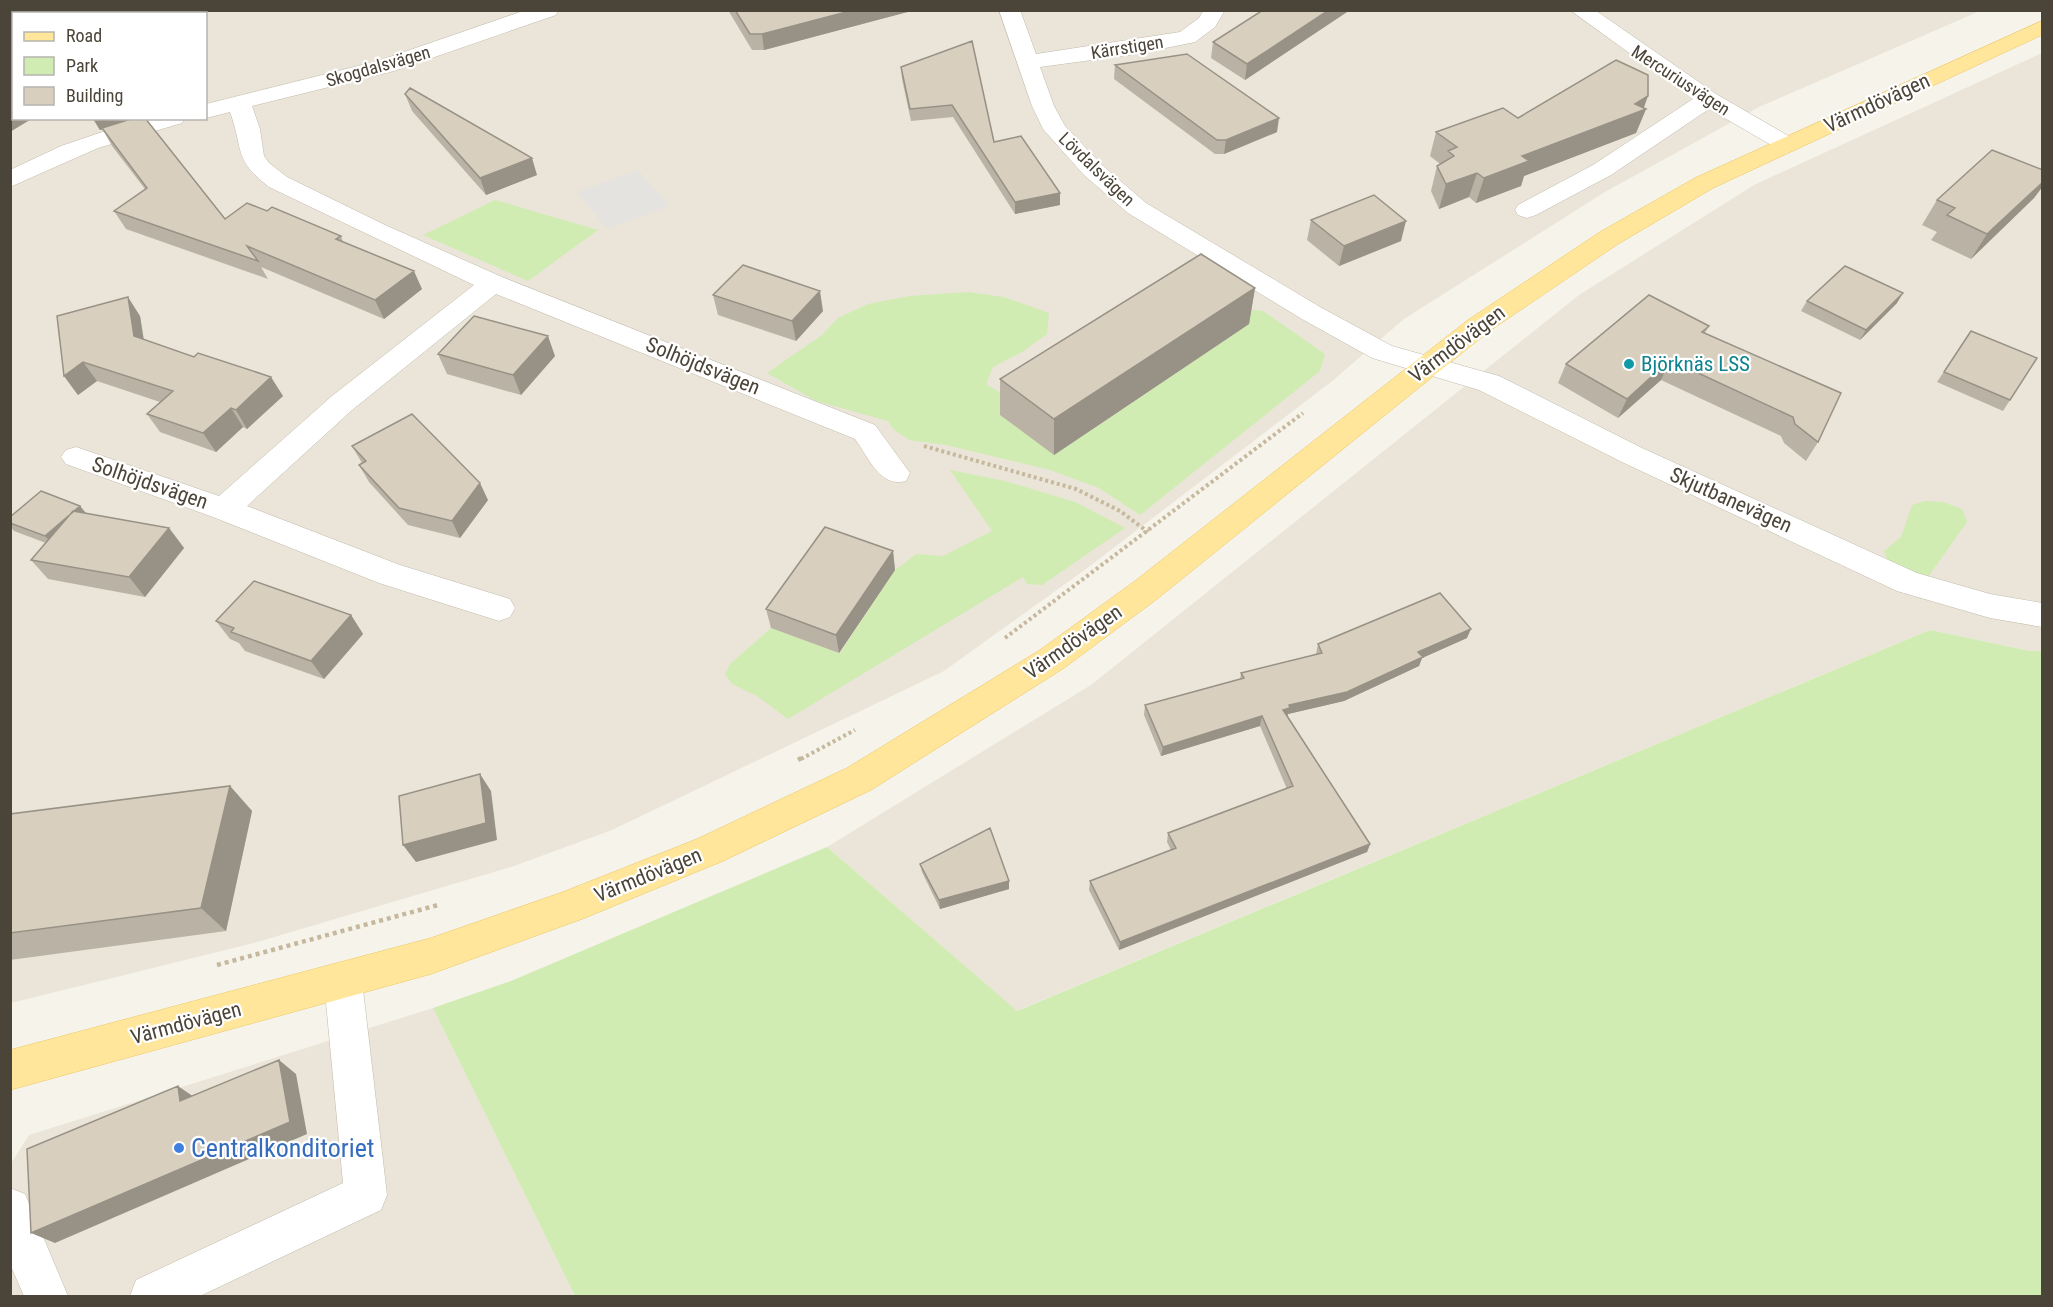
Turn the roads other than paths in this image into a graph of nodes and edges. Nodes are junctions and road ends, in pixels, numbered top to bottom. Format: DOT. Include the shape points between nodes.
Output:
graph roads {
  1 [pos="548,10"];
  2 [pos="1009,10"];
  3 [pos="1215,10"];
  4 [pos="1580,10"];
  5 [pos="2043,27"];
  6 [pos="1028,62"];
  7 [pos="1708,99"];
  8 [pos="239,103"];
  9 [pos="207,111"];
  10 [pos="167,120"];
  11 [pos="1786,144"];
  12 [pos="10,180"];
  13 [pos="1527,210"];
  14 [pos="493,283"];
  15 [pos="1426,366"];
  16 [pos="76,457"];
  17 [pos="895,473"];
  18 [pos="224,509"];
  19 [pos="499,608"];
  20 [pos="2043,615"];
  21 [pos="343,981"];
  22 [pos="10,1070"];
  23 [pos="10,1209"];
  24 [pos="46,1296"];
  25 [pos="152,1296"];
  1 -- 8 [label="street, Skogdalsvägen" via="386,66"];
  2 -- 6 [label="street, Lövdalsvägen"];
  3 -- 6 [label="street, Kärrstigen" via="1207,22 1187,37"];
  4 -- 7 [label="street, Mercuriusvägen"];
  5 -- 11 [label="main road, Värmdövägen"];
  6 -- 15 [label="street, Lövdalsvägen" via="1042,106 1055,129 1093,170 1206,262 1382,352"];
  7 -- 11 [label="street, Mercuriusvägen"];
  7 -- 13 [label="street" via="1602,170"];
  8 -- 9 [label="street, Skogdalsvägen"];
  8 -- 14 [label="street, Solhöjdsvägen" via="252,156 278,182"];
  10 -- 12 [label="street" via="94,140"];
  11 -- 15 [label="main road, Värmdövägen" via="1704,183 1609,238"];
  14 -- 17 [label="street, Solhöjdsvägen" via="865,432"];
  14 -- 18 [label="street, Solhöjdsvägen" via="342,403"];
  15 -- 20 [label="street, Skjutbanevägen" via="1489,382 1632,455 1908,582 1990,606"];
  15 -- 21 [label="main road, Värmdövägen" via="1146,590 1052,659 859,779 710,850 570,907 431,956"];
  16 -- 18 [label="street, Solhöjdsvägen"];
  18 -- 19 [label="street, Solhöjdsvägen" via="390,574"];
  21 -- 22 [label="main road, Värmdövägen"];
  21 -- 25 [label="street" via="366,1195"];
  23 -- 24 [label="street"];
}
